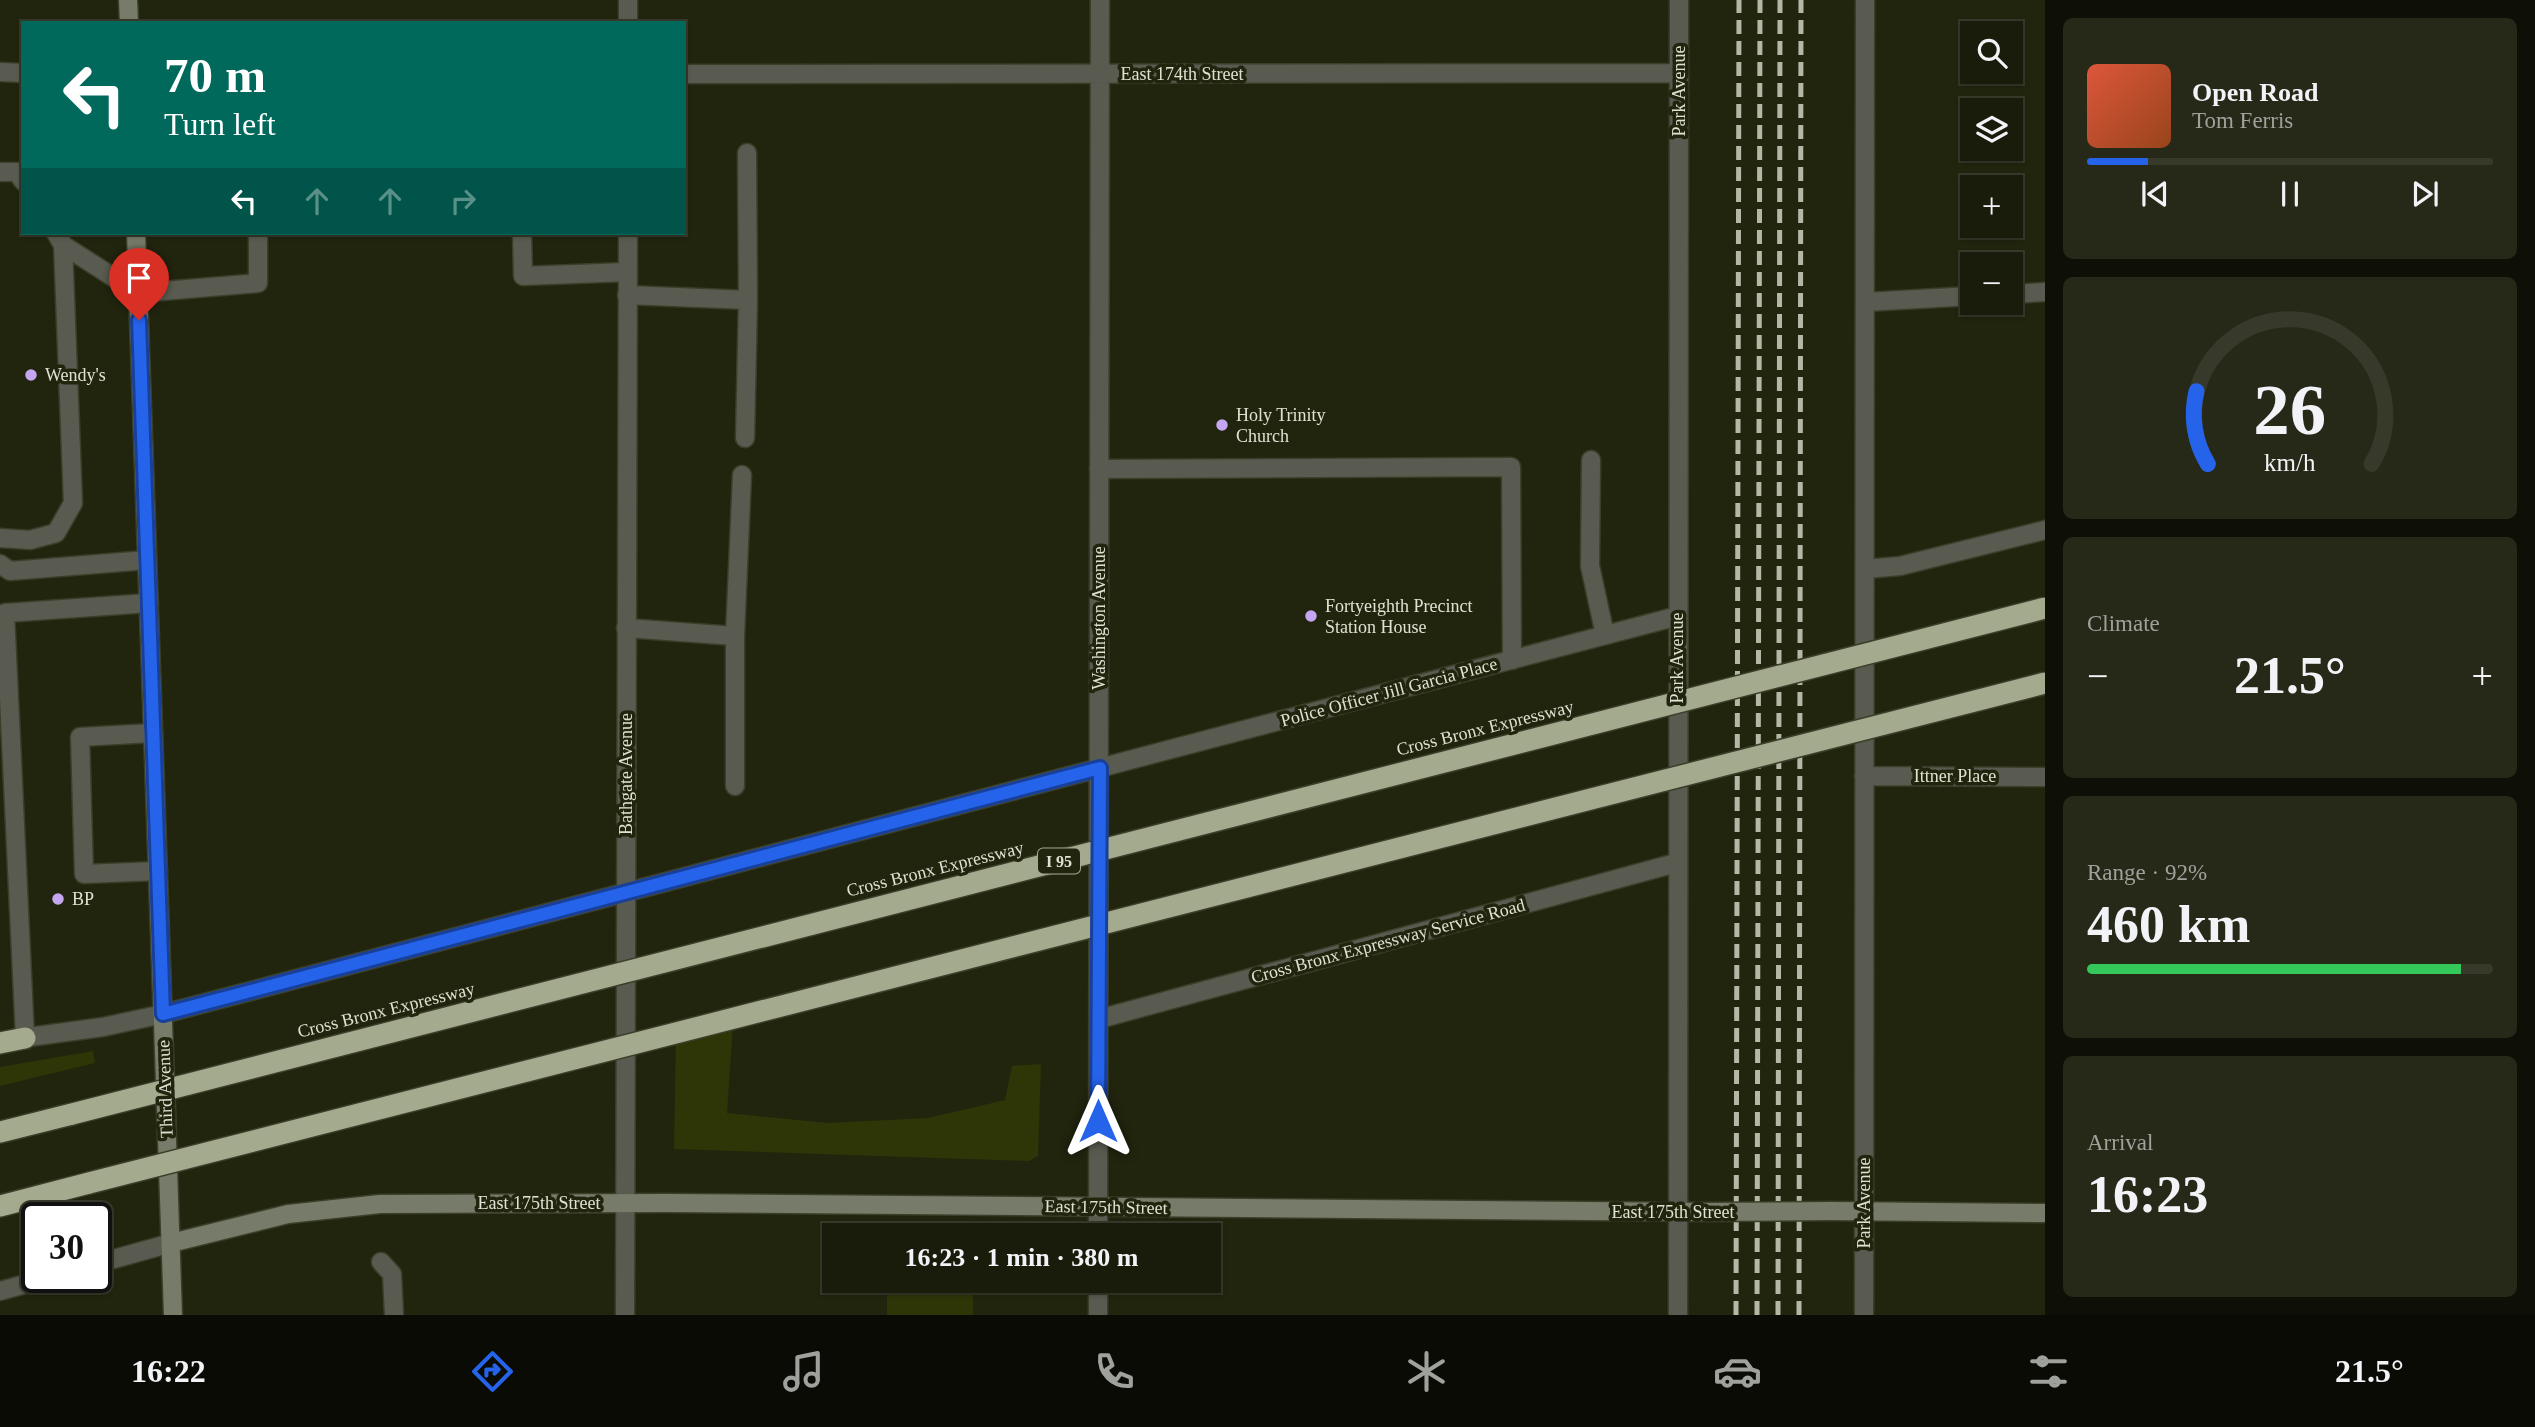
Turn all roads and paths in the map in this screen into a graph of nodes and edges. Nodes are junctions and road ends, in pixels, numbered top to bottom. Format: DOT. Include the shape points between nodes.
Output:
graph roads {
  1 [pos="128,0"];
  2 [pos="628,0"];
  3 [pos="1100,0"];
  4 [pos="1679,0"];
  5 [pos="1865,0"];
  6 [pos="129,21"];
  7 [pos="628,21"];
  8 [pos="0,72"];
  9 [pos="21,73"];
  10 [pos="1679,73"];
  11 [pos="686,74"];
  12 [pos="1100,74"];
  13 [pos="747,153"];
  14 [pos="0,172"];
  15 [pos="21,178"];
  16 [pos="136,235"];
  17 [pos="258,235"];
  18 [pos="522,235"];
  19 [pos="628,235"];
  20 [pos="60,239"];
  21 [pos="628,272"];
  22 [pos="2045,292"];
  23 [pos="138,293"];
  24 [pos="2023,293"];
  25 [pos="627,295"];
  26 [pos="1960,297"];
  27 [pos="748,300"];
  28 [pos="1865,302"];
  29 [pos="745,438"];
  30 [pos="1591,460"];
  31 [pos="1099,469"];
  32 [pos="742,475"];
  33 [pos="2045,530"];
  34 [pos="0,538"];
  35 [pos="147,560"];
  36 [pos="0,564"];
  37 [pos="1865,569"];
  38 [pos="149,603"];
  39 [pos="2045,608"];
  40 [pos="1678,616"];
  41 [pos="626,628"];
  42 [pos="1605,635"];
  43 [pos="735,636"];
  44 [pos="1512,660"];
  45 [pos="2045,683"];
  46 [pos="153,733"];
  47 [pos="1100,768"];
  48 [pos="1864,776"];
  49 [pos="2045,777"];
  50 [pos="735,786"];
  51 [pos="1676,863"];
  52 [pos="158,871"];
  53 [pos="626,892"];
  54 [pos="163,1014"];
  55 [pos="1099,1019"];
  56 [pos="25,1038"];
  57 [pos="0,1042"];
  58 [pos="0,1132"];
  59 [pos="625,1203"];
  60 [pos="0,1206"];
  61 [pos="1098,1207"];
  62 [pos="1677,1212"];
  63 [pos="1864,1212"];
  64 [pos="2045,1213"];
  65 [pos="1098,1223"];
  66 [pos="171,1243"];
  67 [pos="112,1260"];
  68 [pos="381,1262"];
  69 [pos="21,1285"];
  70 [pos="0,1291"];
  71 [pos="1098,1293"];
  72 [pos="173,1315"];
  73 [pos="394,1315"];
  74 [pos="625,1315"];
  75 [pos="1098,1315"];
  76 [pos="1678,1315"];
  77 [pos="1864,1315"];
  1 -- 6 [label="main road"];
  2 -- 7 [label="street"];
  3 -- 12 [label="street, Washington Avenue"];
  4 -- 10 [label="street, Park Avenue"];
  5 -- 28 [label="street, Park Avenue"];
  8 -- 9 [label="street"];
  10 -- 12 [label="street, East 174th Street"];
  10 -- 40 [label="street, Park Avenue"];
  11 -- 12 [label="street, East 174th Street"];
  12 -- 31 [label="street, Washington Avenue"];
  13 -- 27 [label="street"];
  14 -- 15 [label="street" via="17,172"];
  16 -- 23 [label="main road, Third Avenue"];
  17 -- 23 [label="street" via="258,283"];
  18 -- 21 [label="street" via="523,276"];
  19 -- 21 [label="street, Bathgate Avenue"];
  20 -- 23 [label="street"];
  20 -- 34 [label="street" via="73,503 56,533 30,540"];
  21 -- 25 [label="street, Bathgate Avenue"];
  22 -- 24 [label="street"];
  23 -- 35 [label="main road, Third Avenue"];
  25 -- 27 [label="street"];
  25 -- 41 [label="street, Bathgate Avenue"];
  26 -- 28 [label="street"];
  27 -- 29 [label="street"];
  28 -- 37 [label="street, Park Avenue"];
  30 -- 42 [label="street" via="1590,566"];
  31 -- 44 [label="street" via="1511,467"];
  31 -- 47 [label="street, Washington Avenue"];
  32 -- 43 [label="street"];
  33 -- 37 [label="street" via="1900,566"];
  35 -- 36 [label="street" via="10,571"];
  35 -- 38 [label="main road, Third Avenue"];
  37 -- 48 [label="street, Park Avenue"];
  38 -- 46 [label="main road, Third Avenue"];
  38 -- 56 [label="street" via="5,613"];
  39 -- 58 [label="highway, Cross Bronx Expressway / I 95, bridge"];
  40 -- 42 [label="street, Police Officer Jill Garcia Place"];
  40 -- 51 [label="street, Park Avenue"];
  41 -- 43 [label="street"];
  41 -- 53 [label="street, Bathgate Avenue"];
  42 -- 44 [label="street, Police Officer Jill Garcia Place"];
  43 -- 50 [label="street"];
  44 -- 47 [label="street, Police Officer Jill Garcia Place"];
  45 -- 60 [label="highway, bridge"];
  46 -- 52 [label="main road, Third Avenue"];
  46 -- 52 [label="street" via="80,737 84,874"];
  47 -- 53 [label="street"];
  47 -- 55 [label="street, Washington Avenue"];
  48 -- 49 [label="street, Ittner Place"];
  48 -- 63 [label="street, Park Avenue"];
  51 -- 55 [label="street, Cross Bronx Expressway Service Road"];
  51 -- 62 [label="street, Park Avenue"];
  52 -- 54 [label="main road, Third Avenue"];
  53 -- 54 [label="street"];
  53 -- 59 [label="street, Bathgate Avenue"];
  54 -- 56 [label="street"];
  54 -- 66 [label="main road, Third Avenue"];
  55 -- 61 [label="street, Washington Avenue"];
  56 -- 57 [label="highway"];
  59 -- 61 [label="main road, East 175th Street"];
  59 -- 66 [label="main road, East 175th Street" via="348,1206 288,1214"];
  59 -- 74 [label="street, Bathgate Avenue"];
  61 -- 62 [label="main road, East 175th Street"];
  61 -- 65 [label="street, Washington Avenue"];
  62 -- 63 [label="main road, East 175th Street, bridge"];
  62 -- 76 [label="street, Park Avenue"];
  63 -- 64 [label="main road, East 175th Street"];
  63 -- 77 [label="street, Park Avenue"];
  66 -- 67 [label="street"];
  66 -- 72 [label="main road, Third Avenue"];
  68 -- 73 [label="street" via="392,1274"];
  69 -- 70 [label="street"];
  71 -- 75 [label="street"];
}
